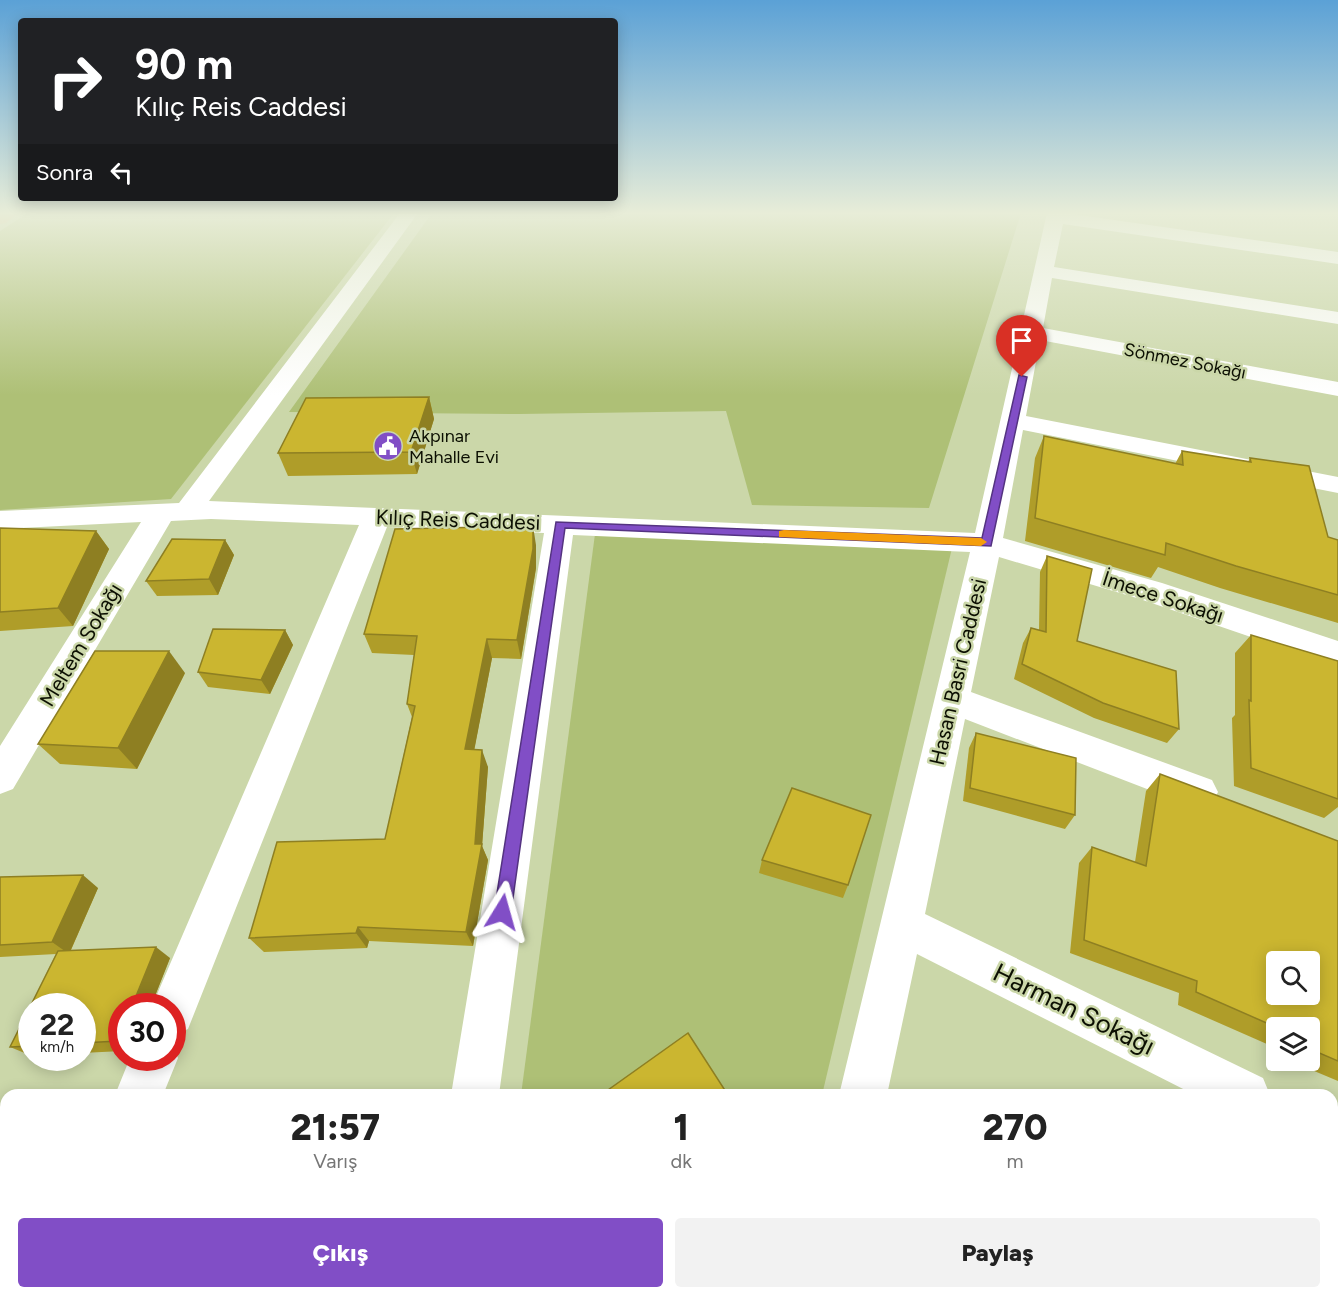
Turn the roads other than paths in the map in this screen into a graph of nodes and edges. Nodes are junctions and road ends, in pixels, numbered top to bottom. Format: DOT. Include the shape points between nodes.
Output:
graph roads {
  1 [pos="361,274"];
  2 [pos="1043,274"];
  3 [pos="1060,274"];
  4 [pos="1338,318"];
  5 [pos="1031,332"];
  6 [pos="1338,389"];
  7 [pos="1013,421"];
  8 [pos="1338,485"];
  9 [pos="175,511"];
  10 [pos="377,517"];
  11 [pos="0,520"];
  12 [pos="560,524"];
  13 [pos="987,543"];
  14 [pos="1338,654"];
  15 [pos="952,699"];
  16 [pos="0,778"];
  17 [pos="1228,802"];
  18 [pos="901,924"];
  19 [pos="180,993"];
  20 [pos="149,1071"];
  21 [pos="141,1089"];
  22 [pos="476,1089"];
  23 [pos="863,1089"];
  24 [pos="1234,1089"];
  1 -- 9 [label="street, Meltem Sokağı"];
  2 -- 5 [label="street, Hasan Basri Caddesi"];
  3 -- 4 [label="street"];
  5 -- 6 [label="street, Sönmez Sokağı"];
  5 -- 7 [label="street, Hasan Basri Caddesi"];
  7 -- 8 [label="street"];
  7 -- 13 [label="street, Hasan Basri Caddesi"];
  9 -- 10 [label="street, Kılıç Reis Caddesi"];
  9 -- 11 [label="street, Kılıç Reis Caddesi"];
  9 -- 16 [label="street, Meltem Sokağı"];
  10 -- 12 [label="street, Kılıç Reis Caddesi"];
  10 -- 19 [label="street"];
  12 -- 13 [label="street, Kılıç Reis Caddesi"];
  12 -- 22 [label="street"];
  13 -- 14 [label="street, İmece Sokağı" via="1150,591"];
  13 -- 15 [label="street, Hasan Basri Caddesi"];
  15 -- 17 [label="street"];
  15 -- 18 [label="street, Hasan Basri Caddesi"];
  18 -- 23 [label="street, Hasan Basri Caddesi"];
  18 -- 24 [label="street, Harman Sokağı"];
  20 -- 21 [label="street"];
}
